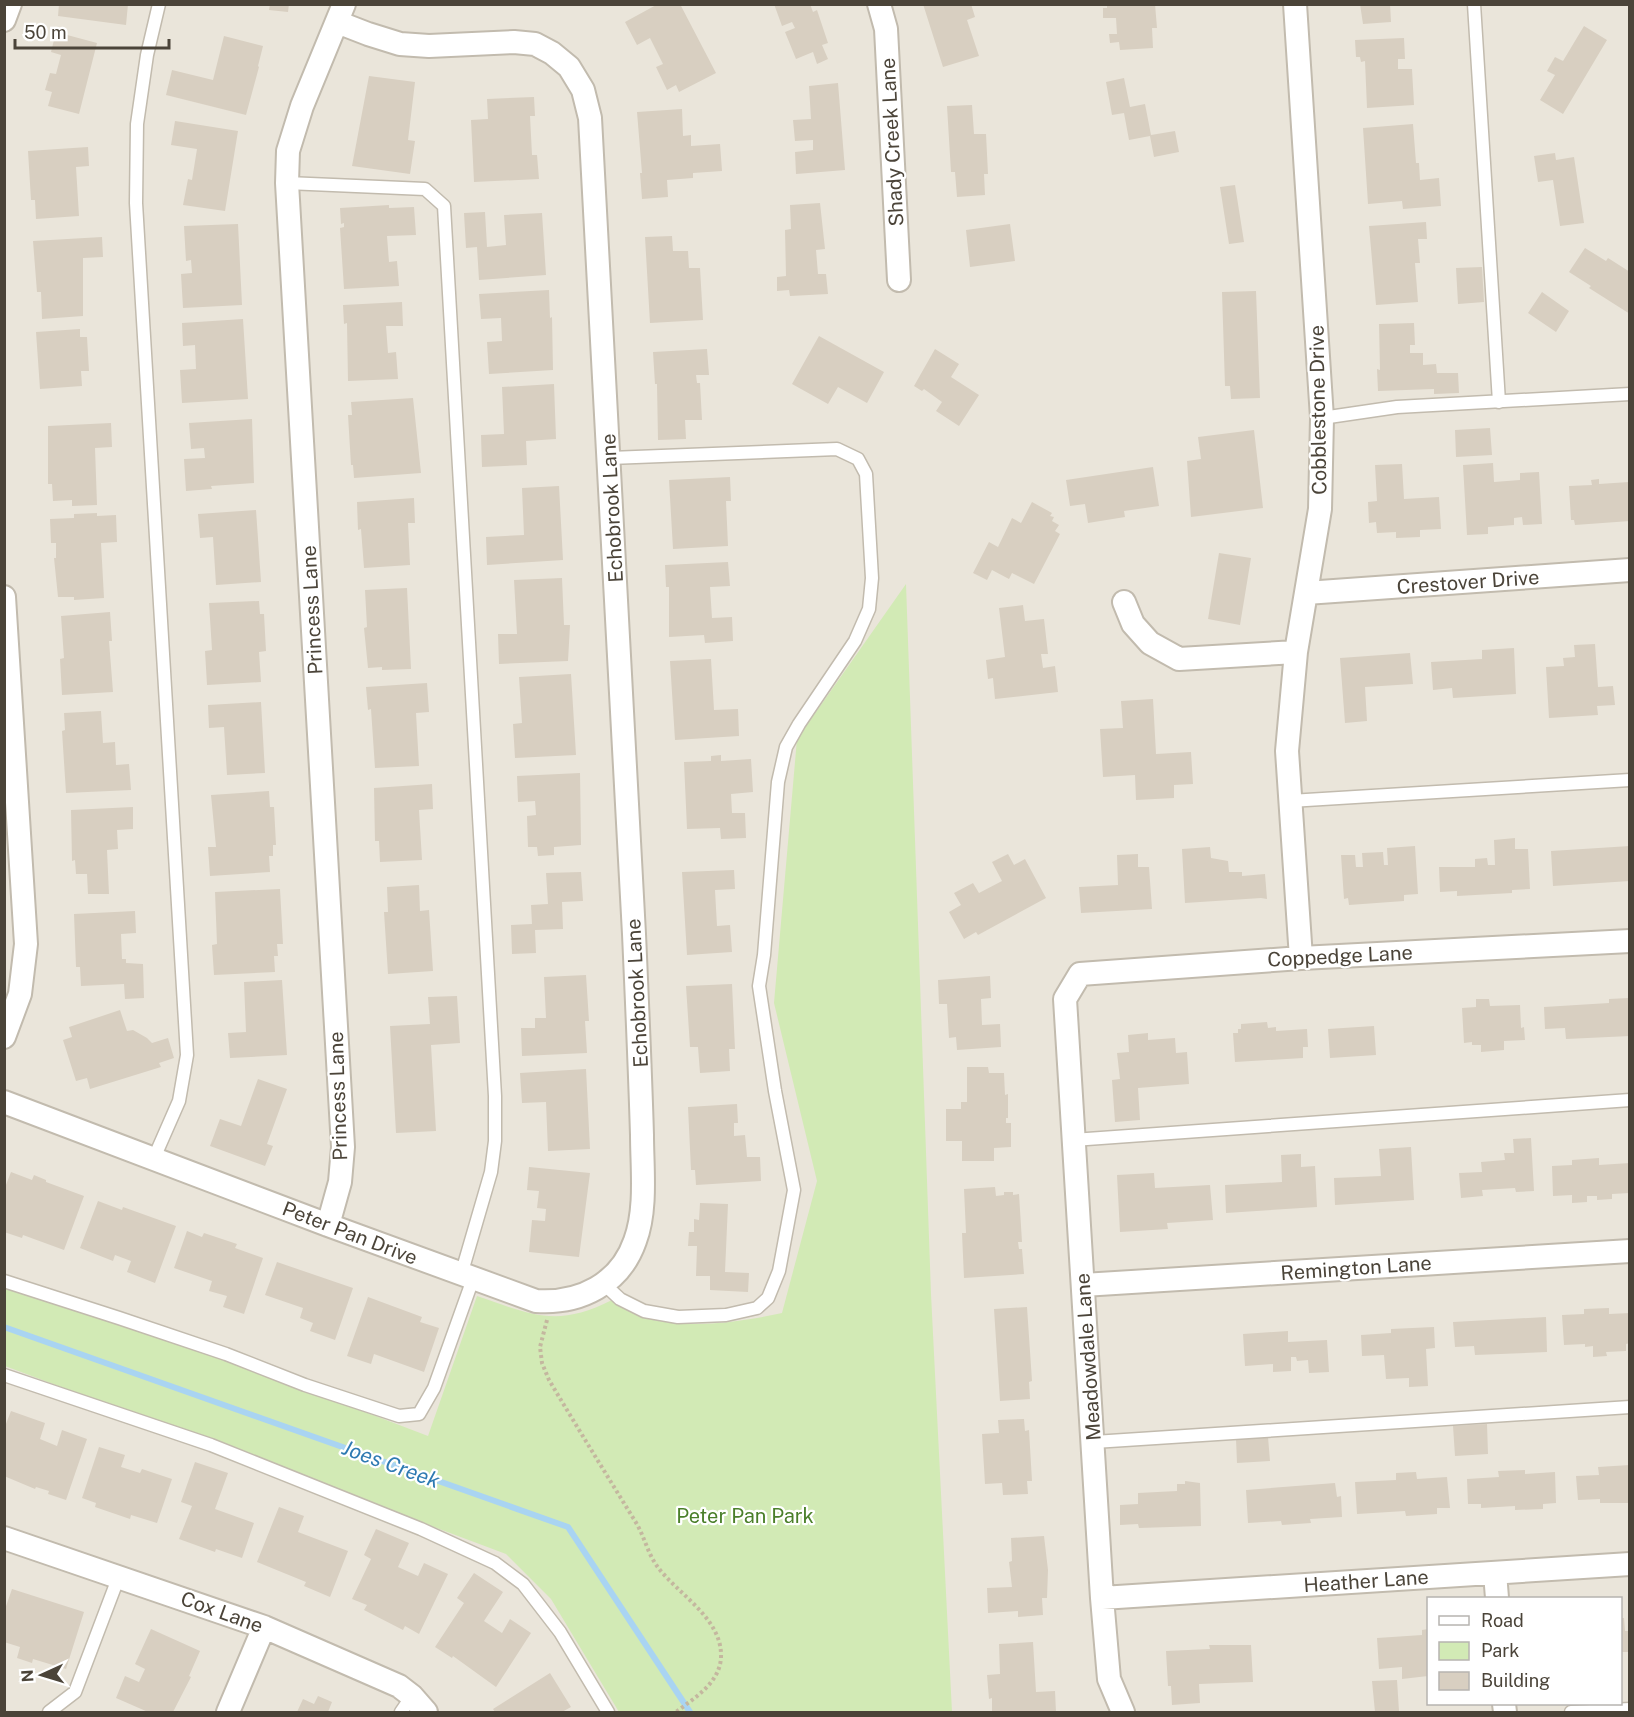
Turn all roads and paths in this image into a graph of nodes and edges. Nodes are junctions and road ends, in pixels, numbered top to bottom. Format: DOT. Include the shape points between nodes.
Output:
graph roads {
  1 [pos="10,4"];
  2 [pos="159,4"];
  3 [pos="879,4"];
  4 [pos="1295,4"];
  5 [pos="1474,4"];
  6 [pos="341,13"];
  7 [pos="4,20"];
  8 [pos="287,183"];
  9 [pos="899,280"];
  10 [pos="1629,394"];
  11 [pos="1499,402"];
  12 [pos="1322,418"];
  13 [pos="610,458"];
  14 [pos="1629,570"];
  15 [pos="1306,593"];
  16 [pos="4,597"];
  17 [pos="1124,602"];
  18 [pos="1296,652"];
  19 [pos="1629,780"];
  20 [pos="1290,801"];
  21 [pos="1629,941"];
  22 [pos="1301,958"];
  23 [pos="1065,999"];
  24 [pos="4,1036"];
  25 [pos="1629,1100"];
  26 [pos="4,1102"];
  27 [pos="1073,1140"];
  28 [pos="154,1158"];
  29 [pos="643,1197"];
  30 [pos="328,1225"];
  31 [pos="1629,1251"];
  32 [pos="467,1277"];
  33 [pos="4,1281"];
  34 [pos="605,1285"];
  35 [pos="1083,1285"];
  36 [pos="550,1302"];
  37 [pos="4,1375"];
  38 [pos="1629,1407"];
  39 [pos="1094,1443"];
  40 [pos="4,1538"];
  41 [pos="1629,1564"];
  42 [pos="1495,1573"];
  43 [pos="119,1576"];
  44 [pos="1497,1597"];
  45 [pos="1102,1598"];
  46 [pos="264,1627"];
  47 [pos="413,1707"];
  48 [pos="1629,1709"];
  49 [pos="49,1713"];
  50 [pos="228,1713"];
  51 [pos="608,1713"];
  52 [pos="676,1713"];
  53 [pos="1123,1713"];
  54 [pos="1571,1713"];
  1 -- 7 [label="street"];
  2 -- 28 [label="lane" via="137,124 136,203 187,1055 179,1101"];
  3 -- 9 [label="street, Shady Creek Lane" via="886,29"];
  4 -- 12 [label="street, Cobblestone Drive"];
  5 -- 11 [label="lane"];
  6 -- 8 [label="street, Princess Lane" via="302,106 288,151"];
  6 -- 13 [label="street, Echobrook Lane" via="400,44 535,44 569,67 584,90 590,118"];
  8 -- 30 [label="street, Princess Lane" via="343,1147 340,1182"];
  8 -- 32 [label="lane" via="425,189 444,206 495,1096 491,1172"];
  10 -- 11 [label="lane"];
  11 -- 12 [label="lane" via="1397,407"];
  12 -- 15 [label="street, Cobblestone Drive" via="1320,509"];
  13 -- 29 [label="street, Echobrook Lane" via="640,1048"];
  13 -- 34 [label="lane" via="837,449 848,454 858,459 866,474 872,578 869,609 855,641 786,747 778,782 759,986 794,1190 779,1270 768,1298 757,1308 726,1315 678,1317 644,1311 620,1299"];
  14 -- 15 [label="street, Crestover Drive"];
  15 -- 18 [label="street, Cobblestone Drive"];
  16 -- 24 [label="street" via="26,944 20,994"];
  17 -- 18 [label="street" via="1133,624 1150,643 1179,659"];
  18 -- 20 [label="street, Cobblestone Drive" via="1287,751"];
  19 -- 20 [label="lane"];
  20 -- 22 [label="street, Cobblestone Drive"];
  21 -- 22 [label="street, Coppedge Lane"];
  22 -- 23 [label="street, Coppedge Lane" via="1080,974"];
  23 -- 27 [label="street, Meadowdale Lane"];
  25 -- 27 [label="lane"];
  26 -- 28 [label="street, Peter Pan Drive"];
  27 -- 35 [label="street, Meadowdale Lane"];
  28 -- 30 [label="street, Peter Pan Drive"];
  29 -- 34 [label="street, Peter Pan Drive" via="636,1240 622,1267"];
  30 -- 32 [label="street, Peter Pan Drive"];
  31 -- 35 [label="street, Remington Lane"];
  32 -- 33 [label="lane" via="434,1388 419,1414 399,1416"];
  32 -- 36 [label="street, Peter Pan Drive" via="536,1301"];
  34 -- 36 [label="street, Peter Pan Drive" via="570,1299"];
  35 -- 39 [label="street, Meadowdale Lane"];
  36 -- 52 [label="path" via="540,1347 549,1380 636,1523 657,1566 714,1631 721,1657 714,1680"];
  37 -- 51 [label="lane" via="211,1445 421,1529 495,1563 523,1584 560,1632"];
  38 -- 39 [label="lane"];
  39 -- 45 [label="street, Meadowdale Lane"];
  40 -- 43 [label="street, Cox Lane"];
  41 -- 42 [label="street, Heather Lane"];
  42 -- 44 [label="street"];
  42 -- 45 [label="street, Heather Lane"];
  43 -- 46 [label="street, Cox Lane"];
  43 -- 49 [label="lane" via="75,1692"];
  45 -- 53 [label="street, Meadowdale Lane" via="1109,1679"];
  46 -- 47 [label="street, Cox Lane" via="399,1686"];
  46 -- 50 [label="street"];
  48 -- 54 [label="lane"];
}
